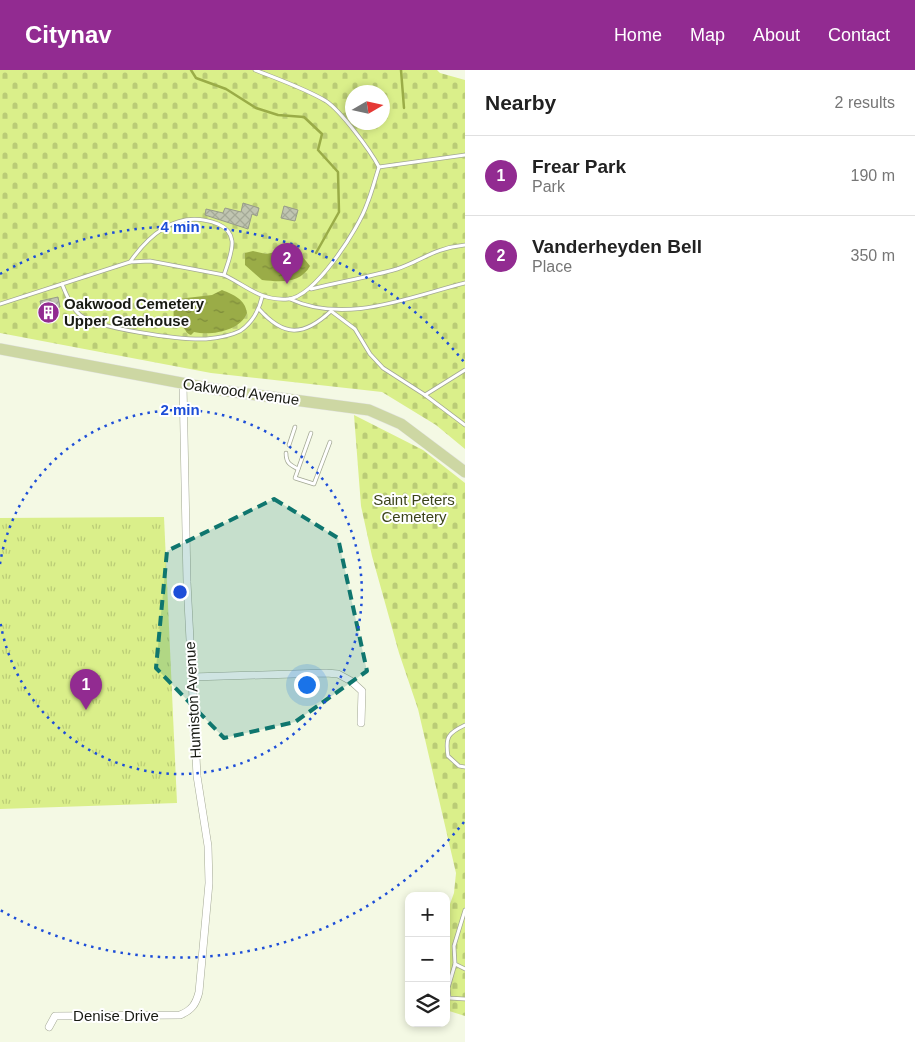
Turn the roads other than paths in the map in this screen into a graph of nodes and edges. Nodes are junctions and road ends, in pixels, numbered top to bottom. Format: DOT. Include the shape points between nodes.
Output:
graph roads {
  1 [pos="255,70"];
  2 [pos="465,155"];
  3 [pos="379,167"];
  4 [pos="465,245"];
  5 [pos="130,262"];
  6 [pos="224,275"];
  7 [pos="465,283"];
  8 [pos="62,284"];
  9 [pos="310,289"];
  10 [pos="262,296"];
  11 [pos="289,299"];
  12 [pos="0,304"];
  13 [pos="258,308"];
  14 [pos="331,311"];
  15 [pos="0,349"];
  16 [pos="465,370"];
  17 [pos="183,384"];
  18 [pos="426,395"];
  19 [pos="465,425"];
  20 [pos="295,427"];
  21 [pos="311,434"];
  22 [pos="330,442"];
  23 [pos="289,445"];
  24 [pos="286,453"];
  25 [pos="298,469"];
  26 [pos="465,472"];
  27 [pos="192,677"];
  28 [pos="361,723"];
  29 [pos="465,725"];
  30 [pos="465,767"];
  31 [pos="465,910"];
  32 [pos="455,964"];
  33 [pos="465,969"];
  34 [pos="465,999"];
  35 [pos="189,1011"];
  36 [pos="49,1027"];
  1 -- 3 [label="lane" via="325,101 337,110"];
  2 -- 3 [label="lane"];
  3 -- 9 [label="lane" via="356,228"];
  4 -- 9 [label="lane" via="449,246 399,268"];
  5 -- 6 [label="lane" via="150,261"];
  5 -- 6 [label="lane" via="141,246 164,228 174,222 198,218 222,226 230,233 231,250"];
  5 -- 8 [label="lane"];
  6 -- 10 [label="lane"];
  7 -- 14 [label="lane" via="394,303"];
  8 -- 12 [label="lane"];
  8 -- 13 [label="lane" via="79,314 96,323 190,338 220,337 240,330 256,316"];
  9 -- 11 [label="lane"];
  10 -- 11 [label="lane"];
  10 -- 13 [label="lane"];
  11 -- 14 [label="lane"];
  13 -- 14 [label="lane" via="280,328 292,331 311,326"];
  14 -- 18 [label="lane" via="355,329 383,368"];
  15 -- 17 [label="main road, Oakwood Avenue"];
  16 -- 18 [label="lane"];
  17 -- 26 [label="main road, Oakwood Avenue" via="379,413 401,424"];
  17 -- 27 [label="street, Humiston Avenue"];
  18 -- 19 [label="lane"];
  20 -- 23 [label="lane"];
  21 -- 25 [label="lane"];
  22 -- 25 [label="lane" via="314,484 295,478"];
  24 -- 25 [label="lane" via="290,465"];
  27 -- 28 [label="street" via="338,674 362,691"];
  27 -- 35 [label="street, Humiston Avenue" via="196,776 208,846 209,882 199,992"];
  29 -- 30 [label="lane" via="452,731 446,742 448,756"];
  31 -- 32 [label="lane" via="454,946"];
  32 -- 33 [label="lane"];
  32 -- 34 [label="lane" via="448,988 449,998"];
  35 -- 36 [label="street, Denise Drive" via="166,1016 55,1016"];
}
